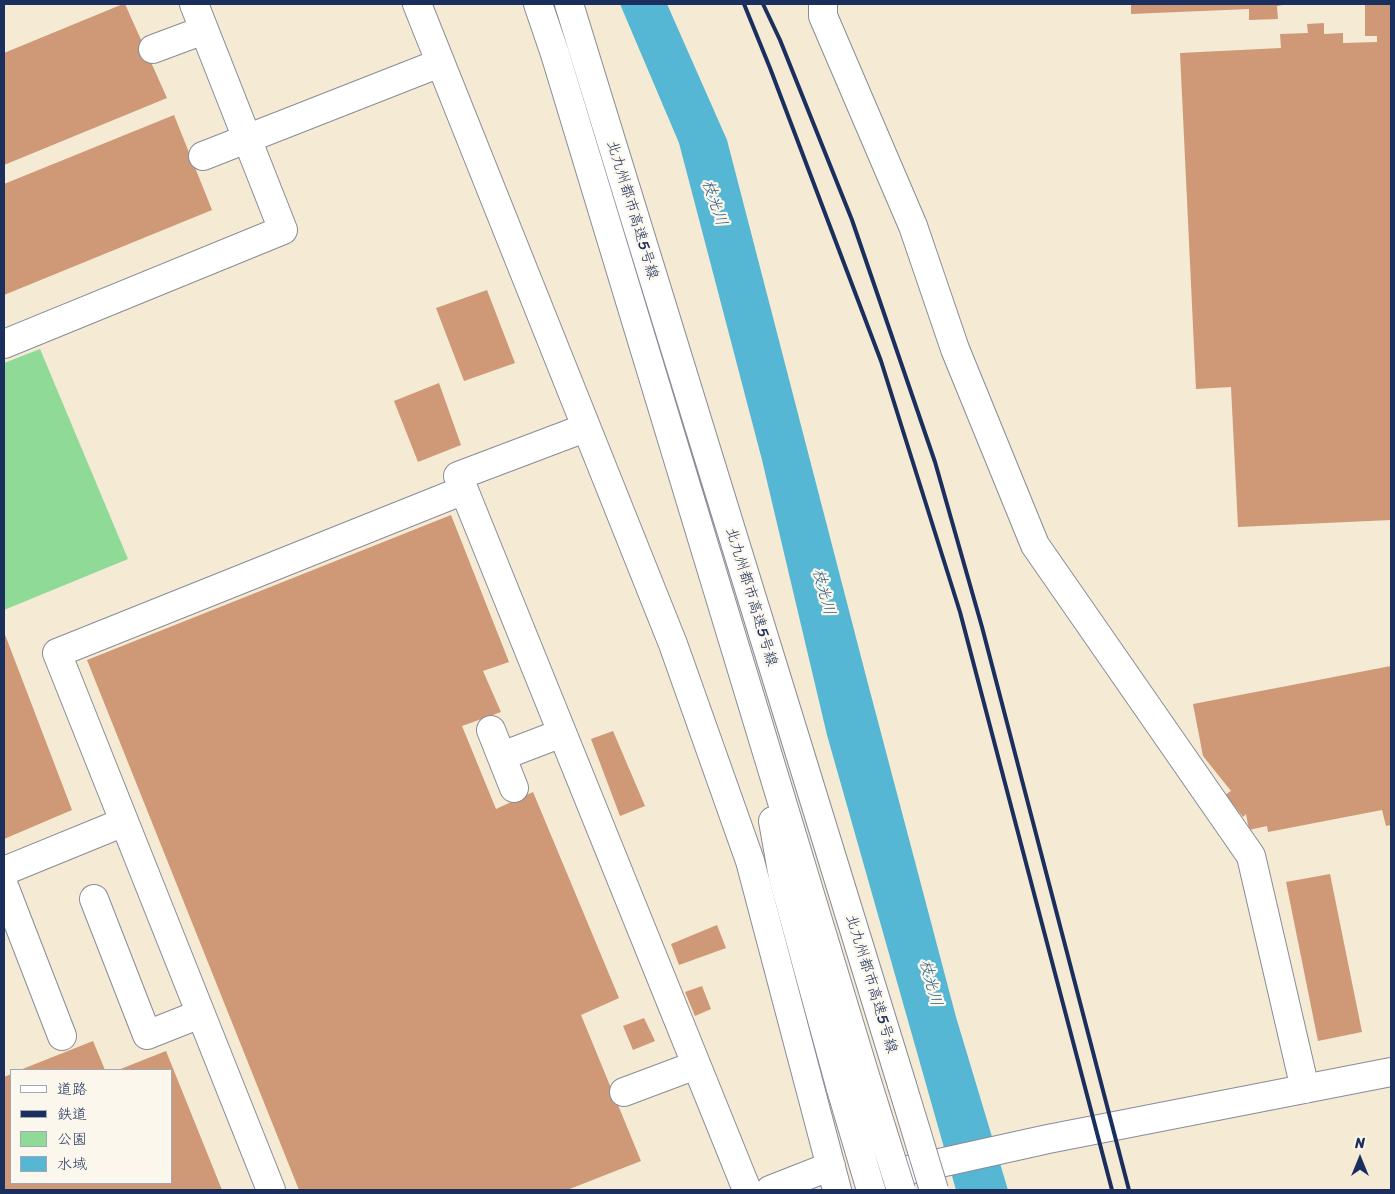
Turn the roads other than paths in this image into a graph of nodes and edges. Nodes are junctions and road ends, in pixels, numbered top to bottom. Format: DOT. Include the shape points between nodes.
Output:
graph roads {
  1 [pos="194,4"];
  2 [pos="417,4"];
  3 [pos="538,4"];
  4 [pos="569,4"];
  5 [pos="823,4"];
  6 [pos="204,30"];
  7 [pos="153,49"];
  8 [pos="440,62"];
  9 [pos="246,139"];
  10 [pos="203,156"];
  11 [pos="4,344"];
  12 [pos="585,428"];
  13 [pos="464,490"];
  14 [pos="751,697"];
  15 [pos="491,730"];
  16 [pos="562,733"];
  17 [pos="502,756"];
  18 [pos="514,788"];
  19 [pos="124,822"];
  20 [pos="4,871"];
  21 [pos="4,886"];
  22 [pos="94,899"];
  23 [pos="200,1014"];
  24 [pos="62,1036"];
  25 [pos="696,1064"];
  26 [pos="1391,1072"];
  27 [pos="1305,1089"];
  28 [pos="624,1092"];
  29 [pos="915,1127"];
  30 [pos="835,1181"];
  31 [pos="271,1190"];
  32 [pos="747,1190"];
  33 [pos="770,1190"];
  34 [pos="871,1190"];
  35 [pos="901,1190"];
  36 [pos="934,1190"];
  37 [pos="940,1190"];
  1 -- 6 [label="main road"];
  2 -- 8 [label="main road"];
  3 -- 14 [label="main road, 北九州都市高速5号線"];
  4 -- 29 [label="main road, 北九州都市高速5号線, bridge"];
  5 -- 27 [label="main road" via="823,16 913,226 955,348 1035,545 1251,856"];
  6 -- 7 [label="main road"];
  6 -- 9 [label="main road"];
  8 -- 9 [label="main road"];
  8 -- 12 [label="main road"];
  9 -- 10 [label="main road"];
  9 -- 11 [label="main road" via="283,230"];
  12 -- 13 [label="main road" via="458,476"];
  12 -- 30 [label="main road" via="673,644 750,861"];
  13 -- 16 [label="main road"];
  13 -- 19 [label="main road" via="57,653"];
  14 -- 34 [label="main road, bridge" via="783,877"];
  14 -- 35 [label="main road, 北九州都市高速5号線, bridge"];
  15 -- 17 [label="main road"];
  16 -- 17 [label="main road"];
  16 -- 25 [label="main road"];
  17 -- 18 [label="main road"];
  19 -- 20 [label="main road"];
  19 -- 23 [label="main road"];
  21 -- 24 [label="main road"];
  22 -- 23 [label="main road" via="148,1035"];
  23 -- 31 [label="main road"];
  25 -- 28 [label="main road"];
  25 -- 32 [label="main road"];
  26 -- 27 [label="main road"];
  27 -- 30 [label="main road" via="916,1168"];
  29 -- 36 [label="main road, 北九州都市高速5号線, bridge"];
  29 -- 37 [label="main road, bridge"];
  30 -- 33 [label="main road"];
}
